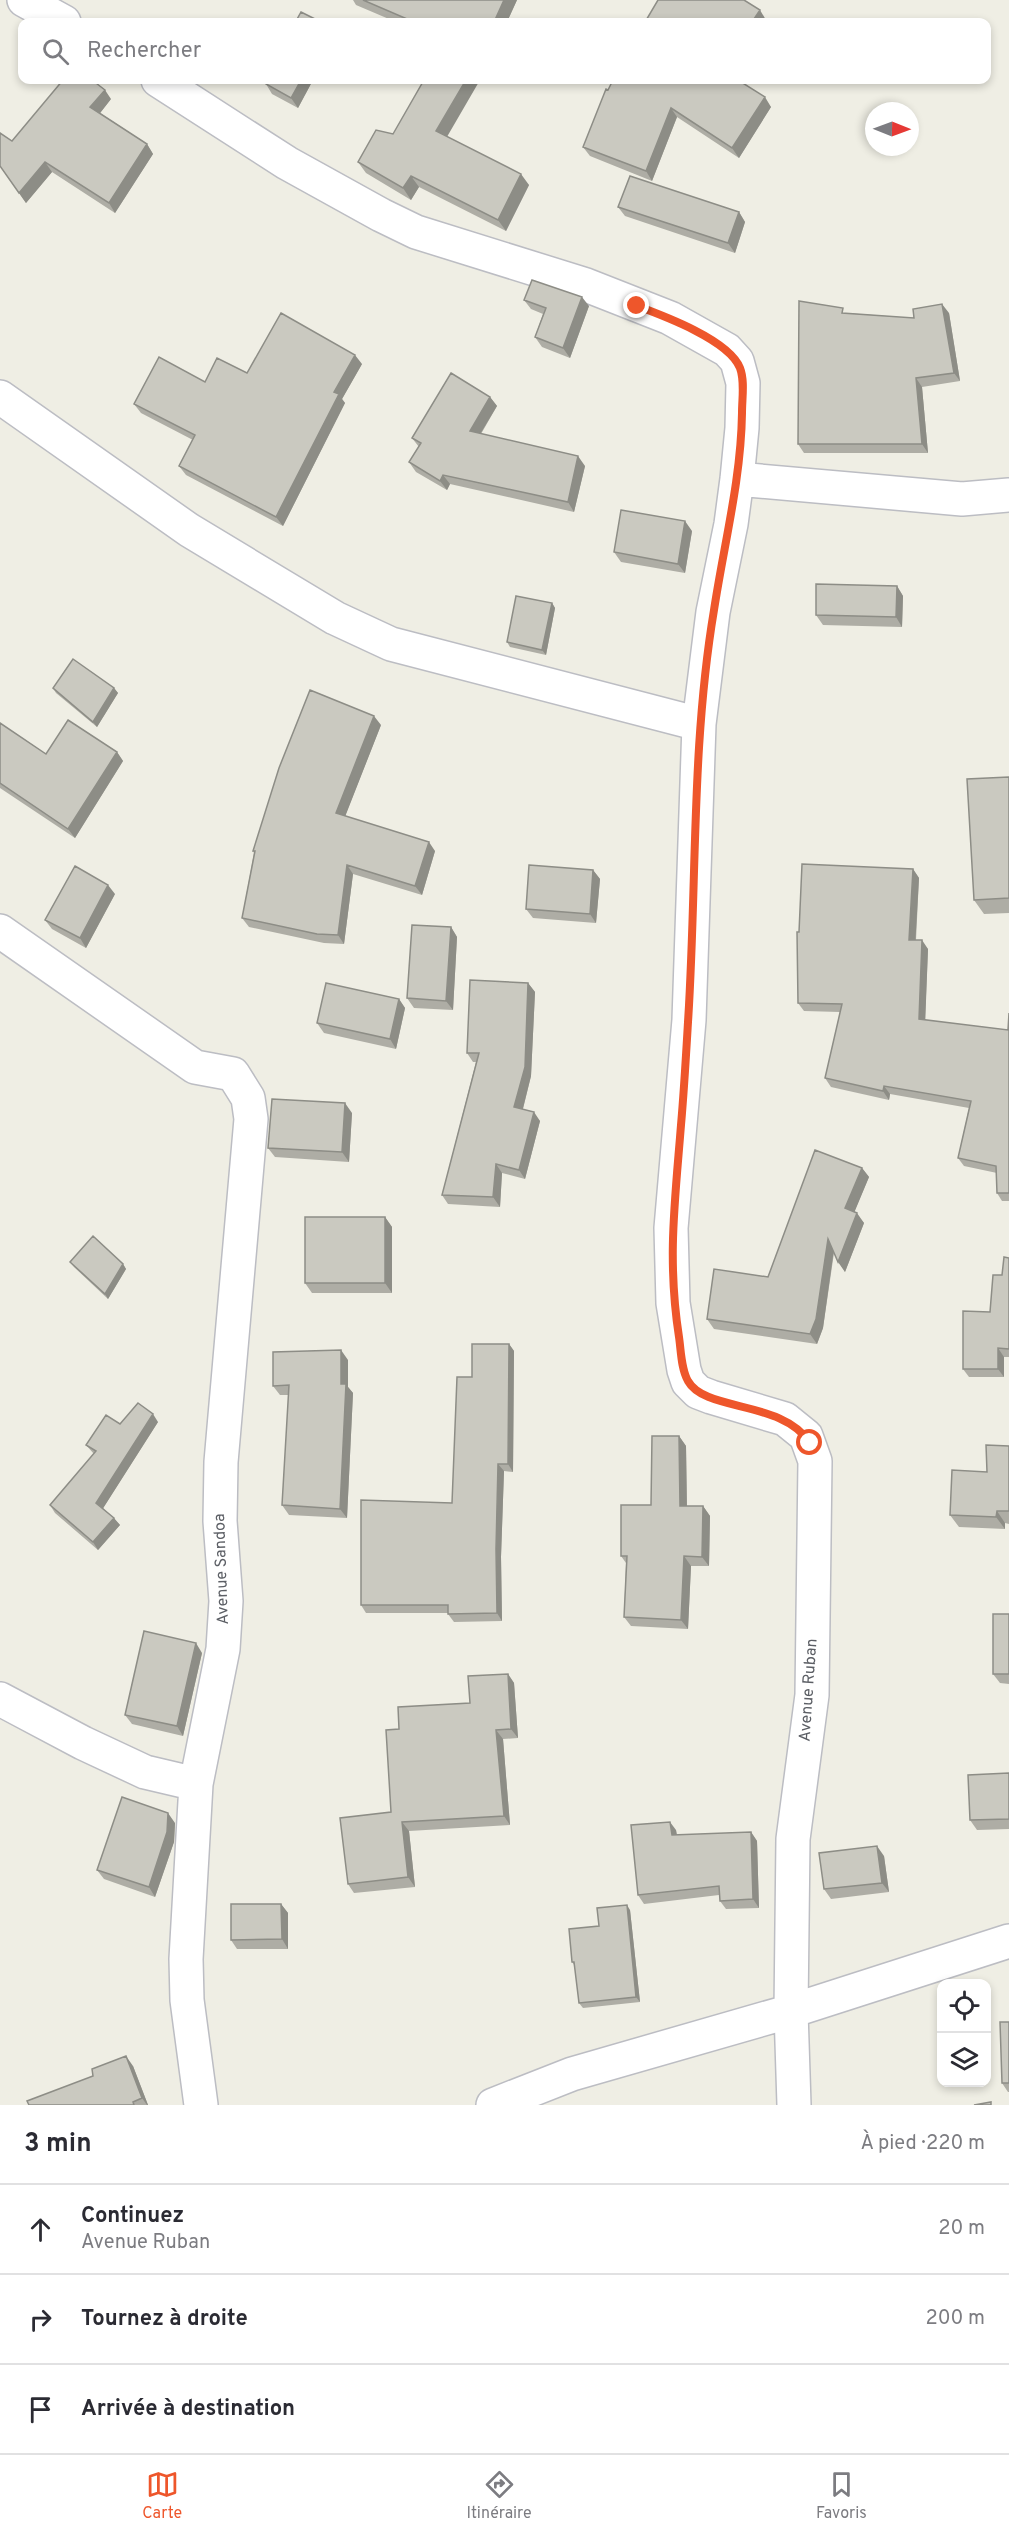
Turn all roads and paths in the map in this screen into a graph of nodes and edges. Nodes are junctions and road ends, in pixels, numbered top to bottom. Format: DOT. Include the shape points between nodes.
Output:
graph roads {
  1 [pos="24,0"];
  2 [pos="57,18"];
  3 [pos="164,84"];
  4 [pos="0,397"];
  5 [pos="737,479"];
  6 [pos="1009,495"];
  7 [pos="699,724"];
  8 [pos="0,931"];
  9 [pos="0,1699"];
  10 [pos="196,1784"];
  11 [pos="1009,1941"];
  12 [pos="791,2011"];
  13 [pos="201,2105"];
  14 [pos="493,2105"];
  15 [pos="794,2105"];
  1 -- 2 [label="street"];
  3 -- 5 [label="street, Avenue Ruban" via="287,163 416,232 586,285 670,318 727,350 737,362 742,383"];
  4 -- 7 [label="street" via="189,530 334,618 391,644"];
  5 -- 6 [label="street" via="962,499"];
  5 -- 7 [label="street, Avenue Ruban" via="713,612"];
  7 -- 12 [label="street, Avenue Ruban" via="689,1020 671,1228 673,1303 688,1382 698,1392 785,1419 806,1436 815,1461 812,1695 793,1839"];
  8 -- 10 [label="street, Avenue Sandoa" via="195,1066 233,1074 248,1098 251,1119 221,1462 220,1521 226,1601 223,1649"];
  9 -- 10 [label="street" via="145,1772"];
  10 -- 13 [label="street, Avenue Sandoa" via="186,1959 187,2000"];
  11 -- 12 [label="street"];
  12 -- 14 [label="street" via="572,2074"];
  12 -- 15 [label="street, Avenue Ruban"];
}
